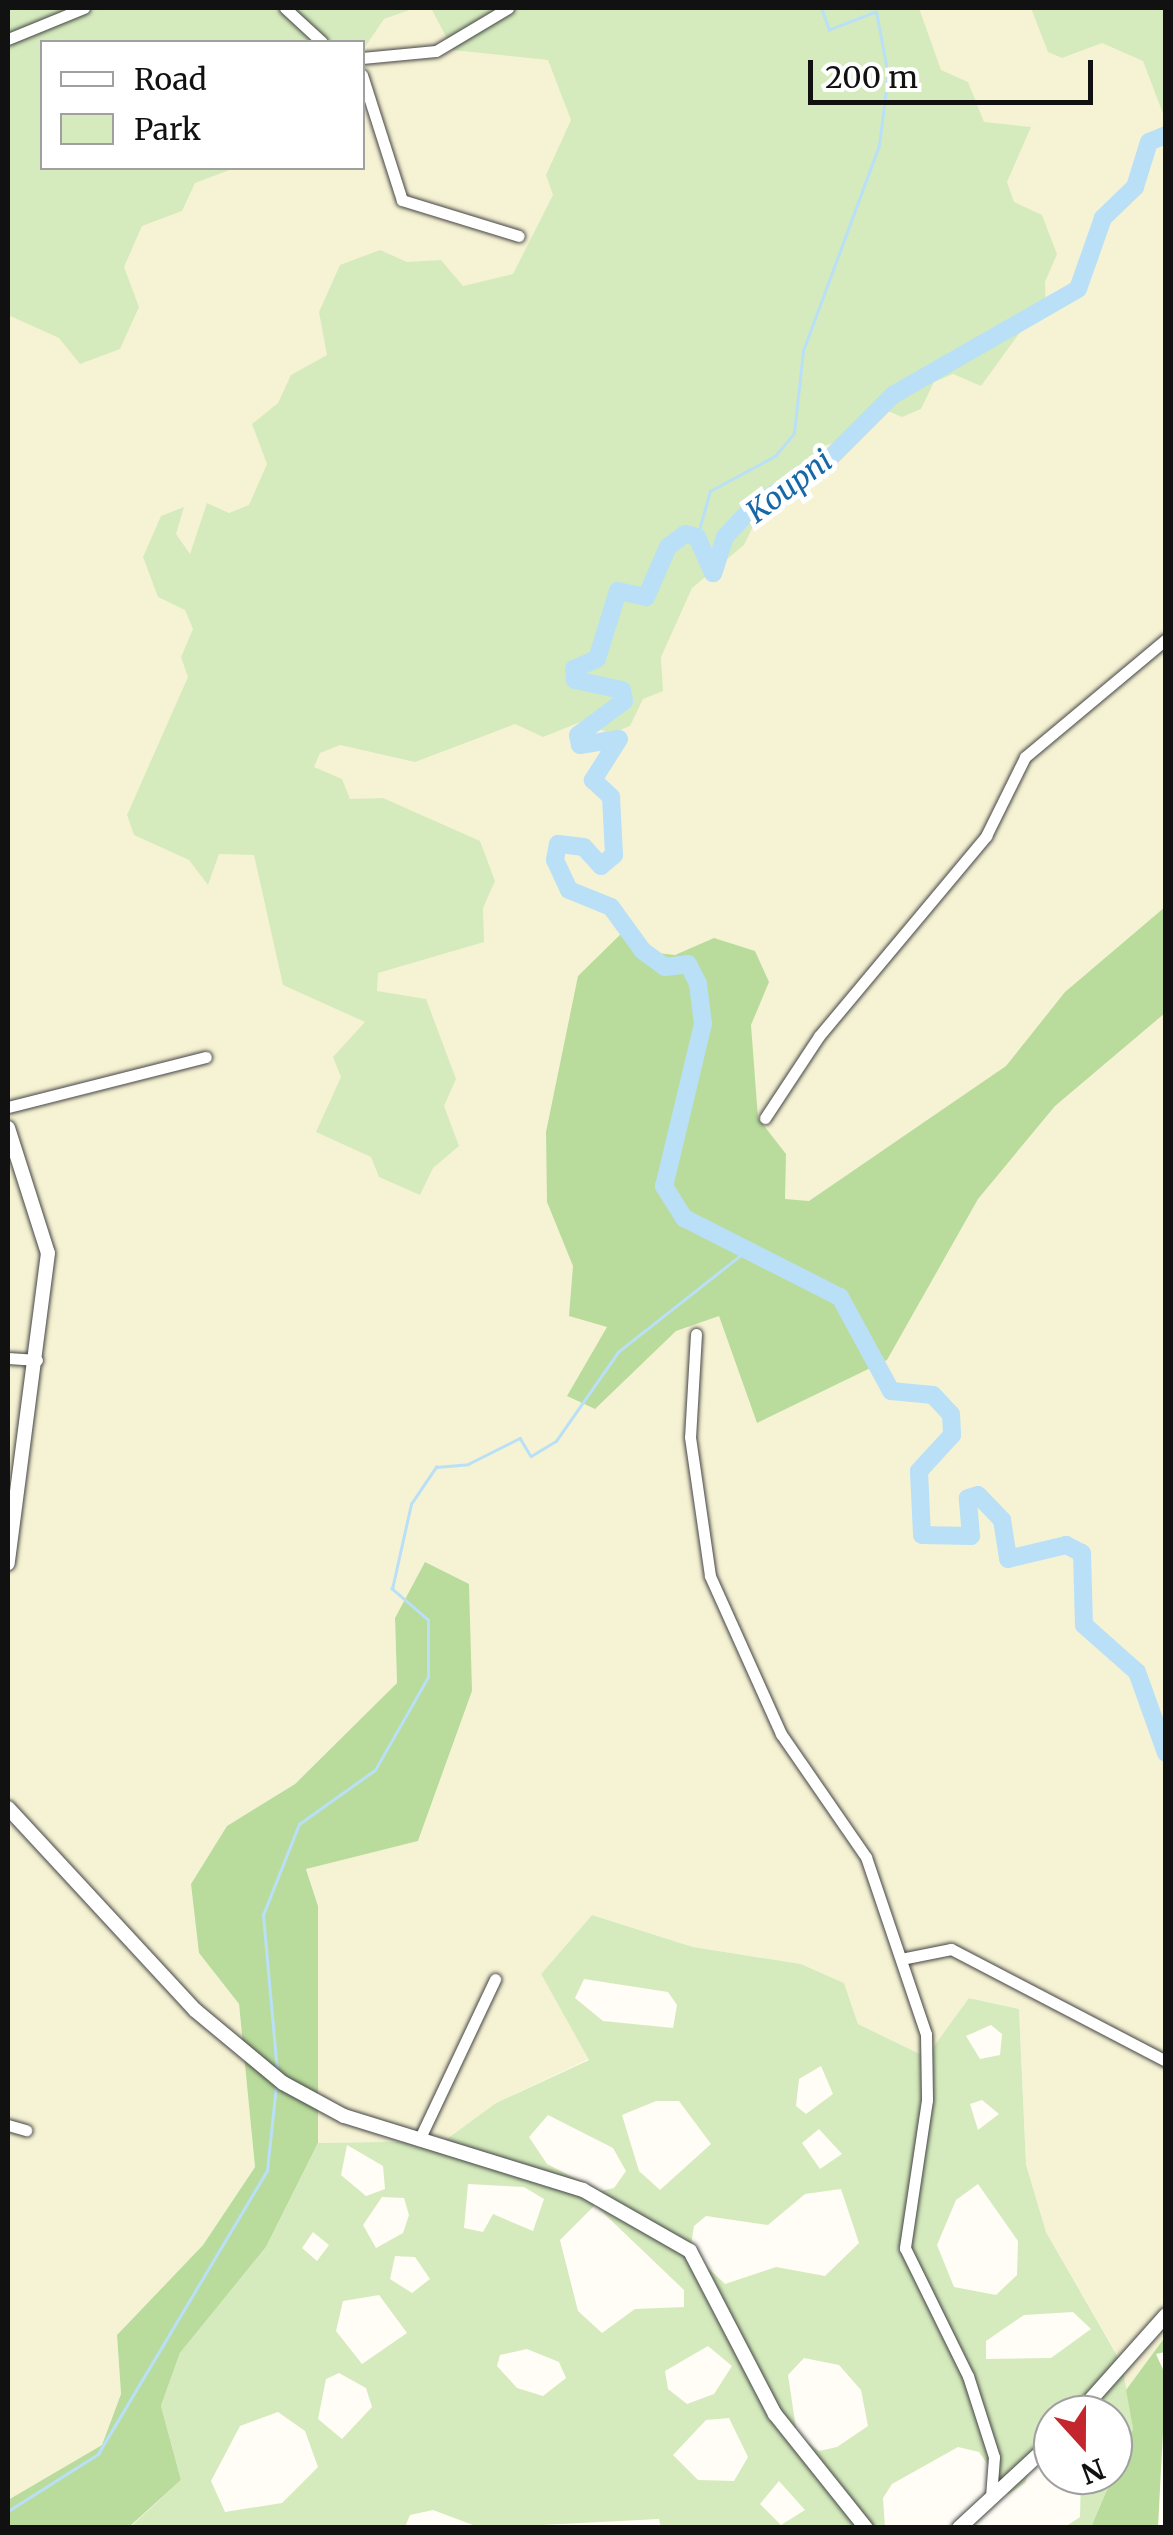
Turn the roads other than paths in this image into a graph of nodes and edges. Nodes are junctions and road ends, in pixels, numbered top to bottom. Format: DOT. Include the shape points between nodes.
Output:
graph roads {
  1 [pos="84,8"];
  2 [pos="285,8"];
  3 [pos="508,8"];
  4 [pos="8,39"];
  5 [pos="320,40"];
  6 [pos="365,58"];
  7 [pos="365,85"];
  8 [pos="520,236"];
  9 [pos="1166,639"];
  10 [pos="206,1056"];
  11 [pos="8,1108"];
  12 [pos="765,1118"];
  13 [pos="8,1129"];
  14 [pos="696,1334"];
  15 [pos="8,1358"];
  16 [pos="37,1360"];
  17 [pos="8,1563"];
  18 [pos="8,1808"];
  19 [pos="906,1958"];
  20 [pos="496,1979"];
  21 [pos="1166,2061"];
  22 [pos="8,2126"];
  23 [pos="26,2130"];
  24 [pos="418,2140"];
  25 [pos="1166,2315"];
  26 [pos="1095,2395"];
  27 [pos="1033,2459"];
  28 [pos="991,2497"];
  29 [pos="866,2528"];
  30 [pos="959,2528"];
  1 -- 4 [label="street"];
  2 -- 5 [label="street"];
  3 -- 6 [label="street" via="436,52"];
  7 -- 8 [label="street" via="406,205"];
  9 -- 12 [label="street" via="1025,757 986,836 819,1036"];
  10 -- 11 [label="street"];
  13 -- 16 [label="street" via="48,1252"];
  14 -- 19 [label="street" via="690,1438 710,1576 781,1734 866,1856"];
  15 -- 16 [label="street"];
  16 -- 17 [label="street"];
  18 -- 24 [label="street" via="231,2046 344,2116"];
  19 -- 21 [label="street" via="951,1949"];
  19 -- 28 [label="street" via="926,2034 927,2100 906,2256 968,2376 994,2457"];
  20 -- 24 [label="street"];
  22 -- 23 [label="street"];
  24 -- 29 [label="street" via="583,2190 690,2251 775,2414"];
  25 -- 26 [label="street"];
  27 -- 28 [label="street"];
  28 -- 30 [label="street"];
}
